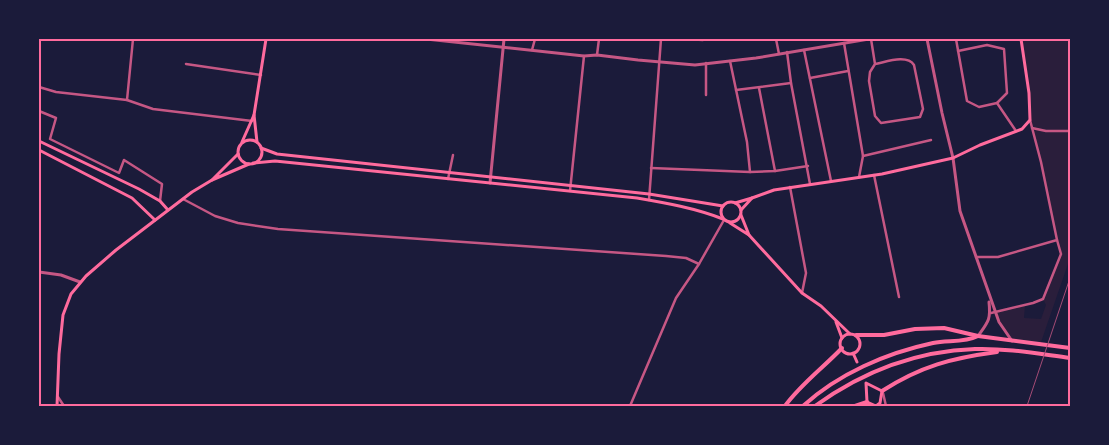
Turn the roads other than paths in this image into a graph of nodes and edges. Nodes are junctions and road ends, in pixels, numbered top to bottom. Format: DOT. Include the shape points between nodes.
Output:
graph roads {
  1 [pos="133,39"];
  2 [pos="266,39"];
  3 [pos="426,39"];
  4 [pos="504,39"];
  5 [pos="534,39"];
  6 [pos="598,39"];
  7 [pos="661,39"];
  8 [pos="686,39"];
  9 [pos="705,39"];
  10 [pos="776,39"];
  11 [pos="870,39"];
  12 [pos="927,39"];
  13 [pos="956,39"];
  14 [pos="1022,39"];
  15 [pos="854,40"];
  16 [pos="844,43"];
  17 [pos="503,47"];
  18 [pos="532,50"];
  19 [pos="804,50"];
  20 [pos="958,51"];
  21 [pos="787,52"];
  22 [pos="779,54"];
  23 [pos="597,55"];
  24 [pos="584,56"];
  25 [pos="730,61"];
  26 [pos="658,62"];
  27 [pos="706,63"];
  28 [pos="186,64"];
  29 [pos="875,64"];
  30 [pos="848,71"];
  31 [pos="261,75"];
  32 [pos="810,78"];
  33 [pos="791,83"];
  34 [pos="39,87"];
  35 [pos="759,88"];
  36 [pos="735,90"];
  37 [pos="706,95"];
  38 [pos="127,100"];
  39 [pos="997,103"];
  40 [pos="39,111"];
  41 [pos="254,115"];
  42 [pos="1030,120"];
  43 [pos="252,121"];
  44 [pos="1032,128"];
  45 [pos="1070,131"];
  46 [pos="1016,132"];
  47 [pos="931,140"];
  48 [pos="39,142"];
  49 [pos="257,142"];
  50 [pos="242,143"];
  51 [pos="261,148"];
  52 [pos="39,150"];
  53 [pos="238,154"];
  54 [pos="453,155"];
  55 [pos="863,156"];
  56 [pos="954,158"];
  57 [pos="251,164"];
  58 [pos="808,166"];
  59 [pos="651,168"];
  60 [pos="775,171"];
  61 [pos="750,172"];
  62 [pos="449,174"];
  63 [pos="874,175"];
  64 [pos="490,177"];
  65 [pos="859,177"];
  66 [pos="448,179"];
  67 [pos="212,180"];
  68 [pos="831,181"];
  69 [pos="490,183"];
  70 [pos="570,184"];
  71 [pos="810,184"];
  72 [pos="790,187"];
  73 [pos="570,191"];
  74 [pos="649,194"];
  75 [pos="752,198"];
  76 [pos="183,199"];
  77 [pos="649,200"];
  78 [pos="160,201"];
  79 [pos="734,203"];
  80 [pos="723,206"];
  81 [pos="168,210"];
  82 [pos="741,212"];
  83 [pos="723,219"];
  84 [pos="156,220"];
  85 [pos="730,222"];
  86 [pos="749,235"];
  87 [pos="1057,240"];
  88 [pos="975,257"];
  89 [pos="699,264"];
  90 [pos="39,272"];
  91 [pos="80,282"];
  92 [pos="802,293"];
  93 [pos="899,297"];
  94 [pos="993,313"];
  95 [pos="836,322"];
  96 [pos="850,334"];
  97 [pos="856,335"];
  98 [pos="978,336"];
  99 [pos="842,338"];
  100 [pos="1012,341"];
  101 [pos="842,348"];
  102 [pos="1070,348"];
  103 [pos="1006,350"];
  104 [pos="853,353"];
  105 [pos="1070,358"];
  106 [pos="857,362"];
  107 [pos="882,391"];
  108 [pos="58,396"];
  109 [pos="867,402"];
  110 [pos="57,406"];
  111 [pos="64,406"];
  112 [pos="630,406"];
  113 [pos="785,406"];
  114 [pos="803,406"];
  115 [pos="815,406"];
  116 [pos="855,406"];
  117 [pos="871,406"];
  118 [pos="886,406"];
  1 -- 38 [label="street"];
  2 -- 31 [label="main road"];
  3 -- 17 [label="street"];
  4 -- 17 [label="street"];
  5 -- 18 [label="street"];
  6 -- 23 [label="street"];
  7 -- 26 [label="street"];
  8 -- 9 [label="street"];
  10 -- 22 [label="street"];
  11 -- 15 [label="street"];
  11 -- 29 [label="street"];
  12 -- 56 [label="street"];
  13 -- 20 [label="street"];
  14 -- 42 [label="main road"];
  15 -- 16 [label="street"];
  16 -- 19 [label="street"];
  16 -- 30 [label="street"];
  17 -- 18 [label="street"];
  17 -- 64 [label="street"];
  18 -- 24 [label="street"];
  19 -- 21 [label="street"];
  19 -- 32 [label="street"];
  20 -- 39 [label="street" via="967,101 979,107"];
  20 -- 39 [label="street" via="987,45 1004,49 1007,93"];
  21 -- 22 [label="street"];
  21 -- 33 [label="street"];
  22 -- 25 [label="street"];
  23 -- 24 [label="street"];
  23 -- 26 [label="street"];
  24 -- 70 [label="street"];
  25 -- 27 [label="street"];
  25 -- 36 [label="street"];
  26 -- 27 [label="street"];
  26 -- 59 [label="street"];
  27 -- 37 [label="street"];
  28 -- 31 [label="street"];
  29 -- 29 [label="street" via="906,58 911,61 923,109 920,117 881,124 875,116 870,81 870,72"];
  30 -- 32 [label="street"];
  30 -- 55 [label="street"];
  31 -- 41 [label="main road"];
  32 -- 68 [label="street"];
  33 -- 35 [label="street"];
  33 -- 58 [label="street"];
  34 -- 38 [label="street"];
  35 -- 36 [label="street"];
  35 -- 60 [label="street"];
  36 -- 61 [label="street"];
  38 -- 43 [label="street" via="153,109"];
  39 -- 46 [label="street"];
  40 -- 78 [label="street" via="56,118 50,140 119,173 124,160 162,184"];
  41 -- 43 [label="main road"];
  41 -- 49 [label="main road"];
  42 -- 44 [label="street"];
  42 -- 46 [label="main road"];
  43 -- 50 [label="main road"];
  44 -- 45 [label="street"];
  44 -- 87 [label="street"];
  46 -- 56 [label="main road"];
  47 -- 55 [label="street"];
  48 -- 78 [label="main road"];
  49 -- 50 [label="main road" via="249,140"];
  49 -- 51 [label="main road"];
  50 -- 53 [label="main road"];
  51 -- 57 [label="main road" via="260,157"];
  51 -- 62 [label="main road" via="277,154"];
  52 -- 84 [label="main road" via="132,198"];
  53 -- 57 [label="main road" via="241,160"];
  53 -- 67 [label="main road"];
  54 -- 62 [label="street"];
  55 -- 65 [label="street"];
  56 -- 63 [label="main road"];
  56 -- 88 [label="street" via="960,211"];
  57 -- 66 [label="main road" via="275,161"];
  57 -- 67 [label="main road"];
  58 -- 60 [label="street"];
  58 -- 71 [label="street"];
  59 -- 61 [label="street"];
  59 -- 74 [label="street"];
  60 -- 61 [label="street"];
  62 -- 64 [label="main road"];
  62 -- 66 [label="street"];
  63 -- 65 [label="main road"];
  63 -- 93 [label="street"];
  64 -- 69 [label="street"];
  64 -- 70 [label="main road"];
  65 -- 68 [label="main road"];
  66 -- 69 [label="main road"];
  67 -- 76 [label="main road"];
  68 -- 71 [label="main road"];
  69 -- 73 [label="main road"];
  70 -- 73 [label="street"];
  70 -- 74 [label="main road"];
  71 -- 72 [label="main road"];
  72 -- 75 [label="main road"];
  72 -- 92 [label="street" via="806,273"];
  73 -- 77 [label="main road"];
  74 -- 77 [label="street"];
  74 -- 80 [label="main road"];
  75 -- 79 [label="main road"];
  75 -- 82 [label="main road"];
  76 -- 81 [label="main road"];
  76 -- 89 [label="street" via="215,216 278,229 666,256 686,258"];
  77 -- 83 [label="main road" via="704,211"];
  78 -- 81 [label="main road"];
  79 -- 80 [label="main road"];
  79 -- 82 [label="main road"];
  80 -- 83 [label="main road"];
  81 -- 84 [label="main road"];
  82 -- 85 [label="main road" via="737,220"];
  82 -- 86 [label="main road"];
  83 -- 85 [label="main road"];
  83 -- 89 [label="street"];
  84 -- 91 [label="main road"];
  85 -- 86 [label="main road"];
  86 -- 92 [label="main road"];
  87 -- 88 [label="street" via="998,256"];
  87 -- 94 [label="street" via="1060,254 1043,299"];
  88 -- 94 [label="street"];
  89 -- 112 [label="street" via="676,298"];
  90 -- 91 [label="street"];
  91 -- 108 [label="main road" via="71,294 63,315"];
  92 -- 95 [label="main road"];
  94 -- 98 [label="street"];
  94 -- 100 [label="street"];
  95 -- 96 [label="main road"];
  95 -- 99 [label="main road"];
  96 -- 97 [label="main road"];
  96 -- 99 [label="main road"];
  97 -- 98 [label="highway" via="944,328"];
  97 -- 104 [label="main road" via="860,346"];
  98 -- 100 [label="highway"];
  98 -- 114 [label="highway" via="934,343 868,364 826,387"];
  99 -- 101 [label="main road"];
  100 -- 102 [label="highway"];
  101 -- 104 [label="main road" via="846,353"];
  101 -- 113 [label="highway"];
  103 -- 105 [label="highway"];
  103 -- 107 [label="highway" via="929,366"];
  103 -- 115 [label="highway" via="932,353 895,363 852,382"];
  104 -- 106 [label="main road"];
  107 -- 109 [label="main road" via="880,403 876,406"];
  107 -- 109 [label="main road" via="866,383"];
  107 -- 118 [label="street"];
  108 -- 110 [label="main road"];
  108 -- 111 [label="street"];
  109 -- 116 [label="highway"];
  109 -- 117 [label="street"];
}
